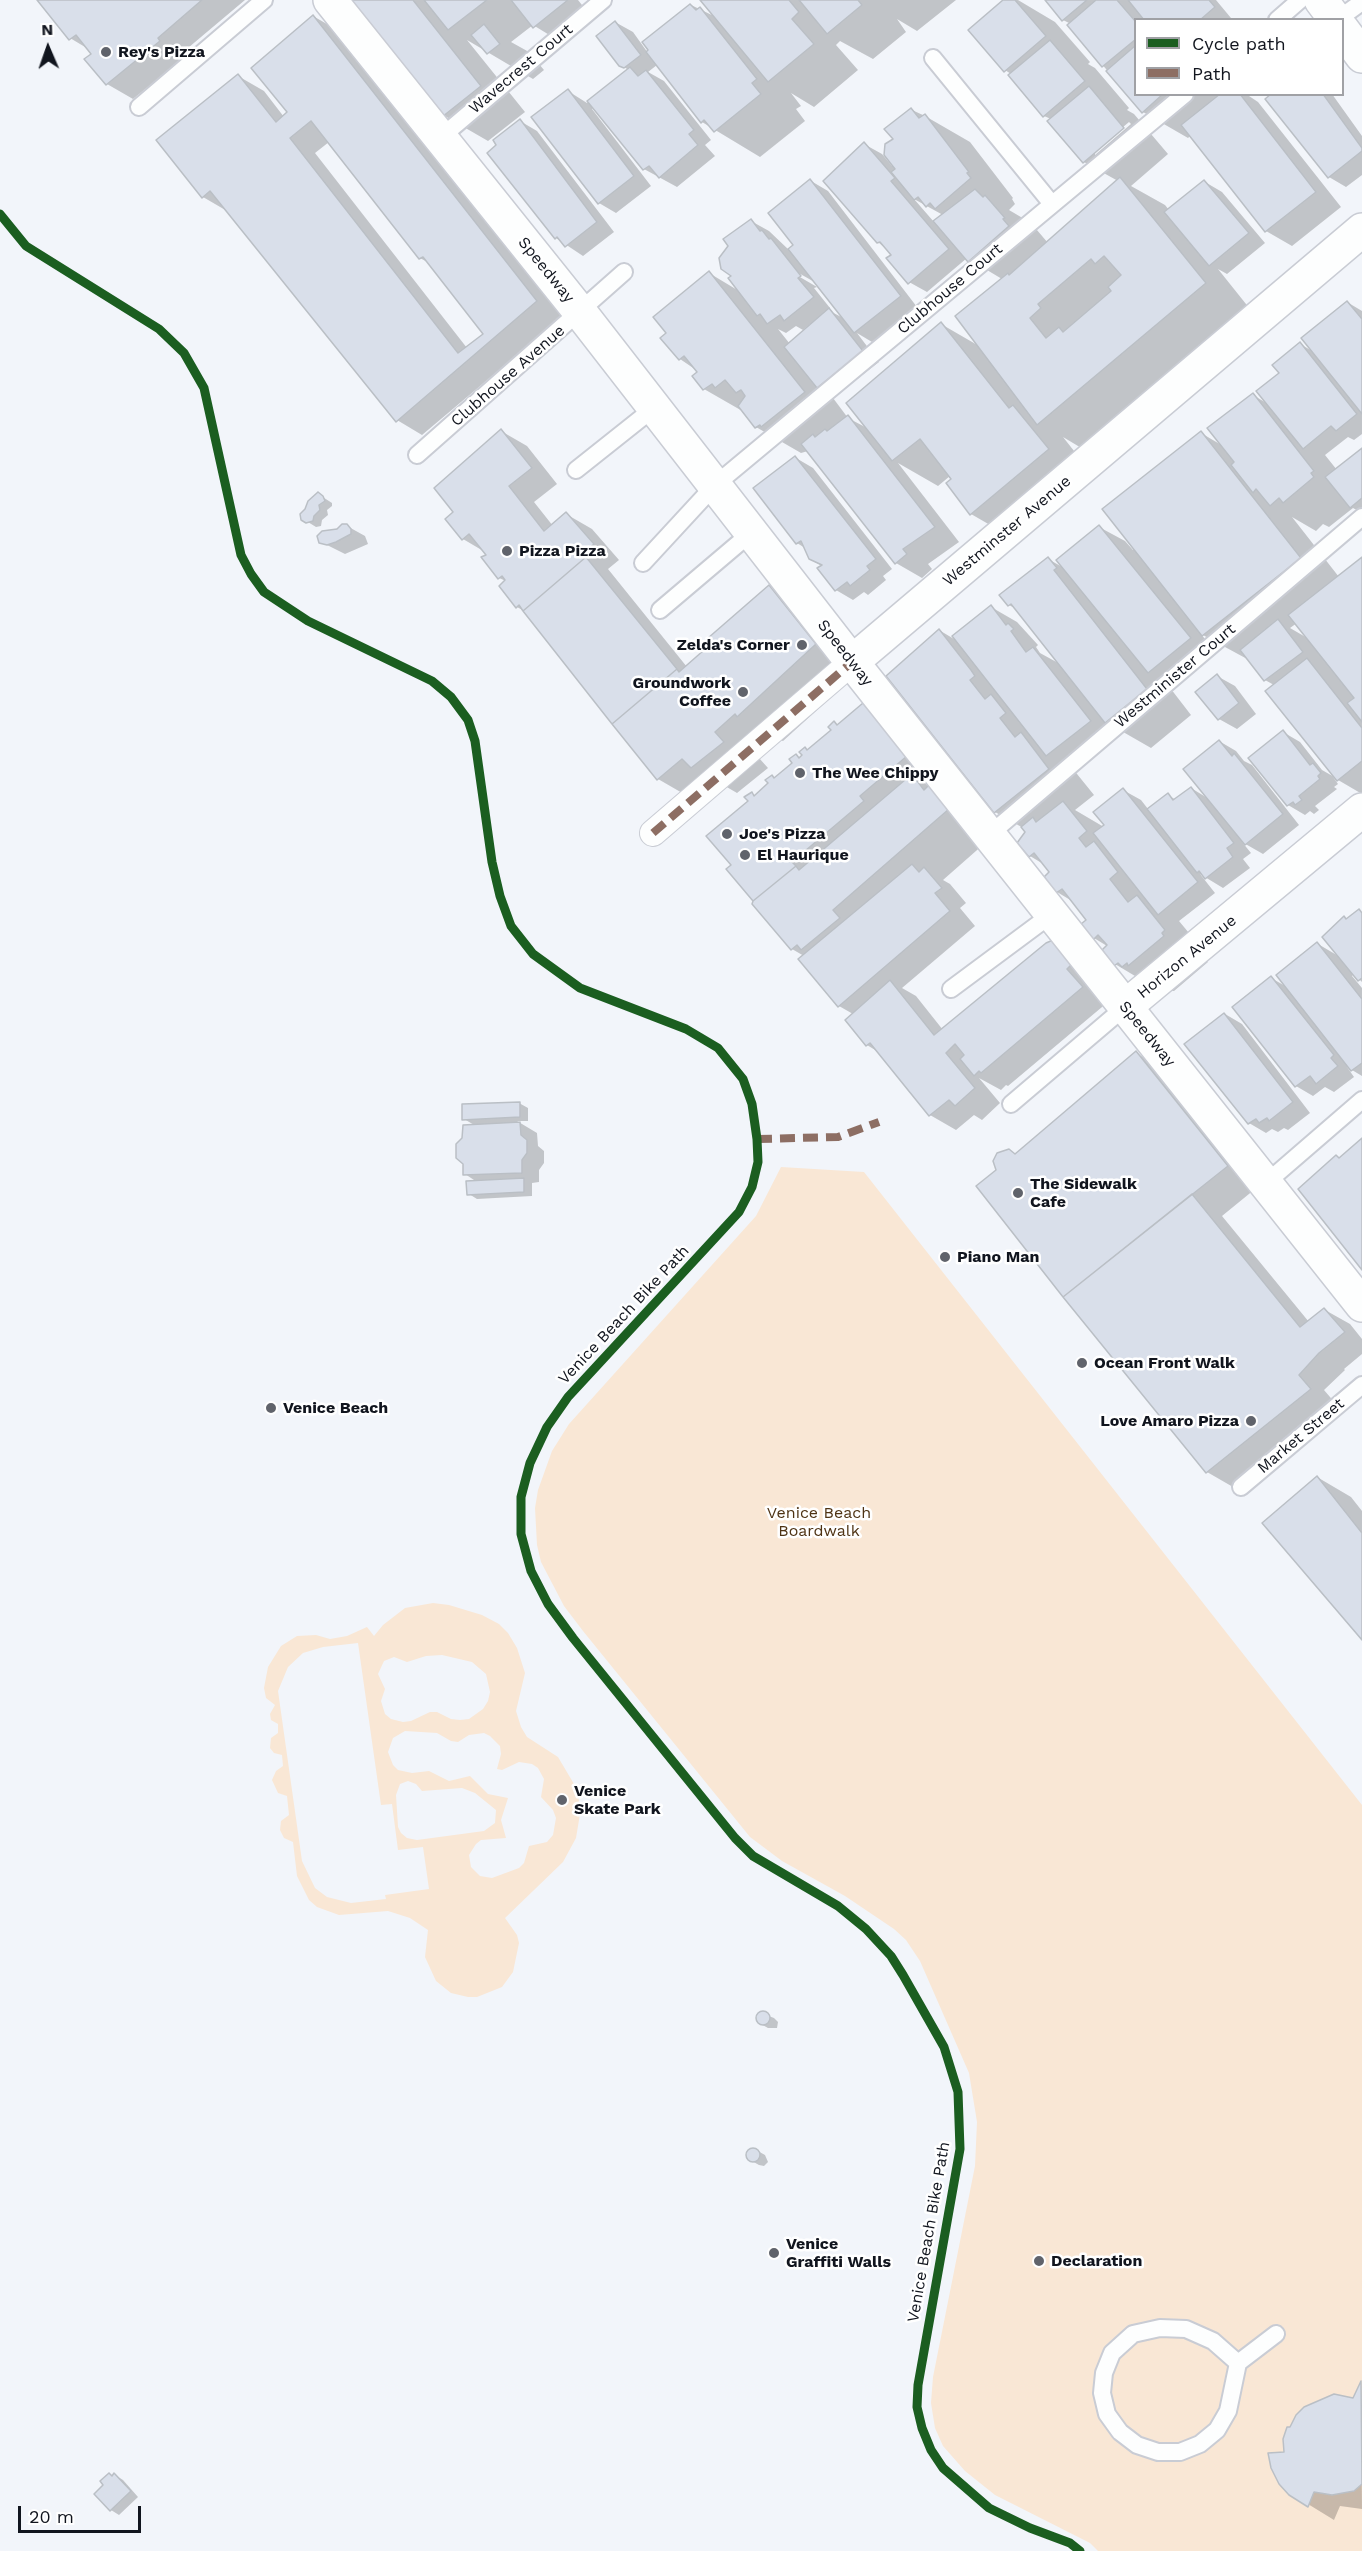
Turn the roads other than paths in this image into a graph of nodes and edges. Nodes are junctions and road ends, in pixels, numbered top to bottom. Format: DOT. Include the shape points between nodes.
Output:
graph roads {
  1 [pos="264,0"];
  2 [pos="330,0"];
  3 [pos="603,0"];
  4 [pos="1300,0"];
  5 [pos="1321,0"];
  6 [pos="1362,2"];
  7 [pos="1278,18"];
  8 [pos="1334,18"];
  9 [pos="1339,18"];
  10 [pos="1344,32"];
  11 [pos="1362,56"];
  12 [pos="933,57"];
  13 [pos="1183,96"];
  14 [pos="139,106"];
  15 [pos="440,138"];
  16 [pos="1052,204"];
  17 [pos="1362,231"];
  18 [pos="624,272"];
  19 [pos="580,312"];
  20 [pos="654,408"];
  21 [pos="417,455"];
  22 [pos="576,470"];
  23 [pos="715,485"];
  24 [pos="1362,518"];
  25 [pos="752,532"];
  26 [pos="643,563"];
  27 [pos="660,610"];
  28 [pos="852,662"];
  29 [pos="1362,810"];
  30 [pos="652,833"];
  31 [pos="989,836"];
  32 [pos="1052,914"];
  33 [pos="951,988"];
  34 [pos="1125,1007"];
  35 [pos="1362,1100"];
  36 [pos="1011,1104"];
  37 [pos="1266,1183"];
  38 [pos="1362,1305"];
  39 [pos="1362,1385"];
  40 [pos="1241,1487"];
  41 [pos="1276,2334"];
  42 [pos="1238,2362"];
  1 -- 14 [label="lane"];
  2 -- 15 [label="street, Speedway"];
  3 -- 15 [label="lane, Wavecrest Court"];
  4 -- 7 [label="lane"];
  5 -- 8 [label="street"];
  6 -- 9 [label="lane"];
  10 -- 11 [label="street"];
  12 -- 16 [label="lane"];
  13 -- 16 [label="lane, Clubhouse Court"];
  15 -- 19 [label="street, Speedway"];
  16 -- 23 [label="lane, Clubhouse Court"];
  17 -- 28 [label="street, Westminster Avenue"];
  18 -- 19 [label="lane, Clubhouse Avenue"];
  19 -- 20 [label="street, Speedway"];
  19 -- 21 [label="lane, Clubhouse Avenue"];
  20 -- 22 [label="lane"];
  20 -- 23 [label="street, Speedway"];
  23 -- 25 [label="street, Speedway"];
  23 -- 26 [label="lane, Clubhouse Court"];
  24 -- 31 [label="lane, Westminister Court"];
  25 -- 27 [label="lane"];
  25 -- 28 [label="street, Speedway"];
  28 -- 30 [label="street, Westminster Avenue"];
  28 -- 31 [label="street, Speedway"];
  29 -- 34 [label="street, Horizon Avenue"];
  31 -- 32 [label="street, Speedway"];
  32 -- 33 [label="lane"];
  32 -- 34 [label="street, Speedway"];
  34 -- 36 [label="lane, Horizon Avenue"];
  34 -- 37 [label="street, Speedway"];
  35 -- 37 [label="lane"];
  37 -- 38 [label="street, Speedway"];
  39 -- 40 [label="lane, Market Street"];
  41 -- 42 [label="lane"];
  42 -- 42 [label="lane" via="1228,2411 1217,2430 1200,2444 1180,2452 1158,2452 1137,2445 1120,2432 1107,2414 1102,2393 1104,2373 1112,2353 1133,2334 1160,2328 1186,2329 1213,2341"];
}
